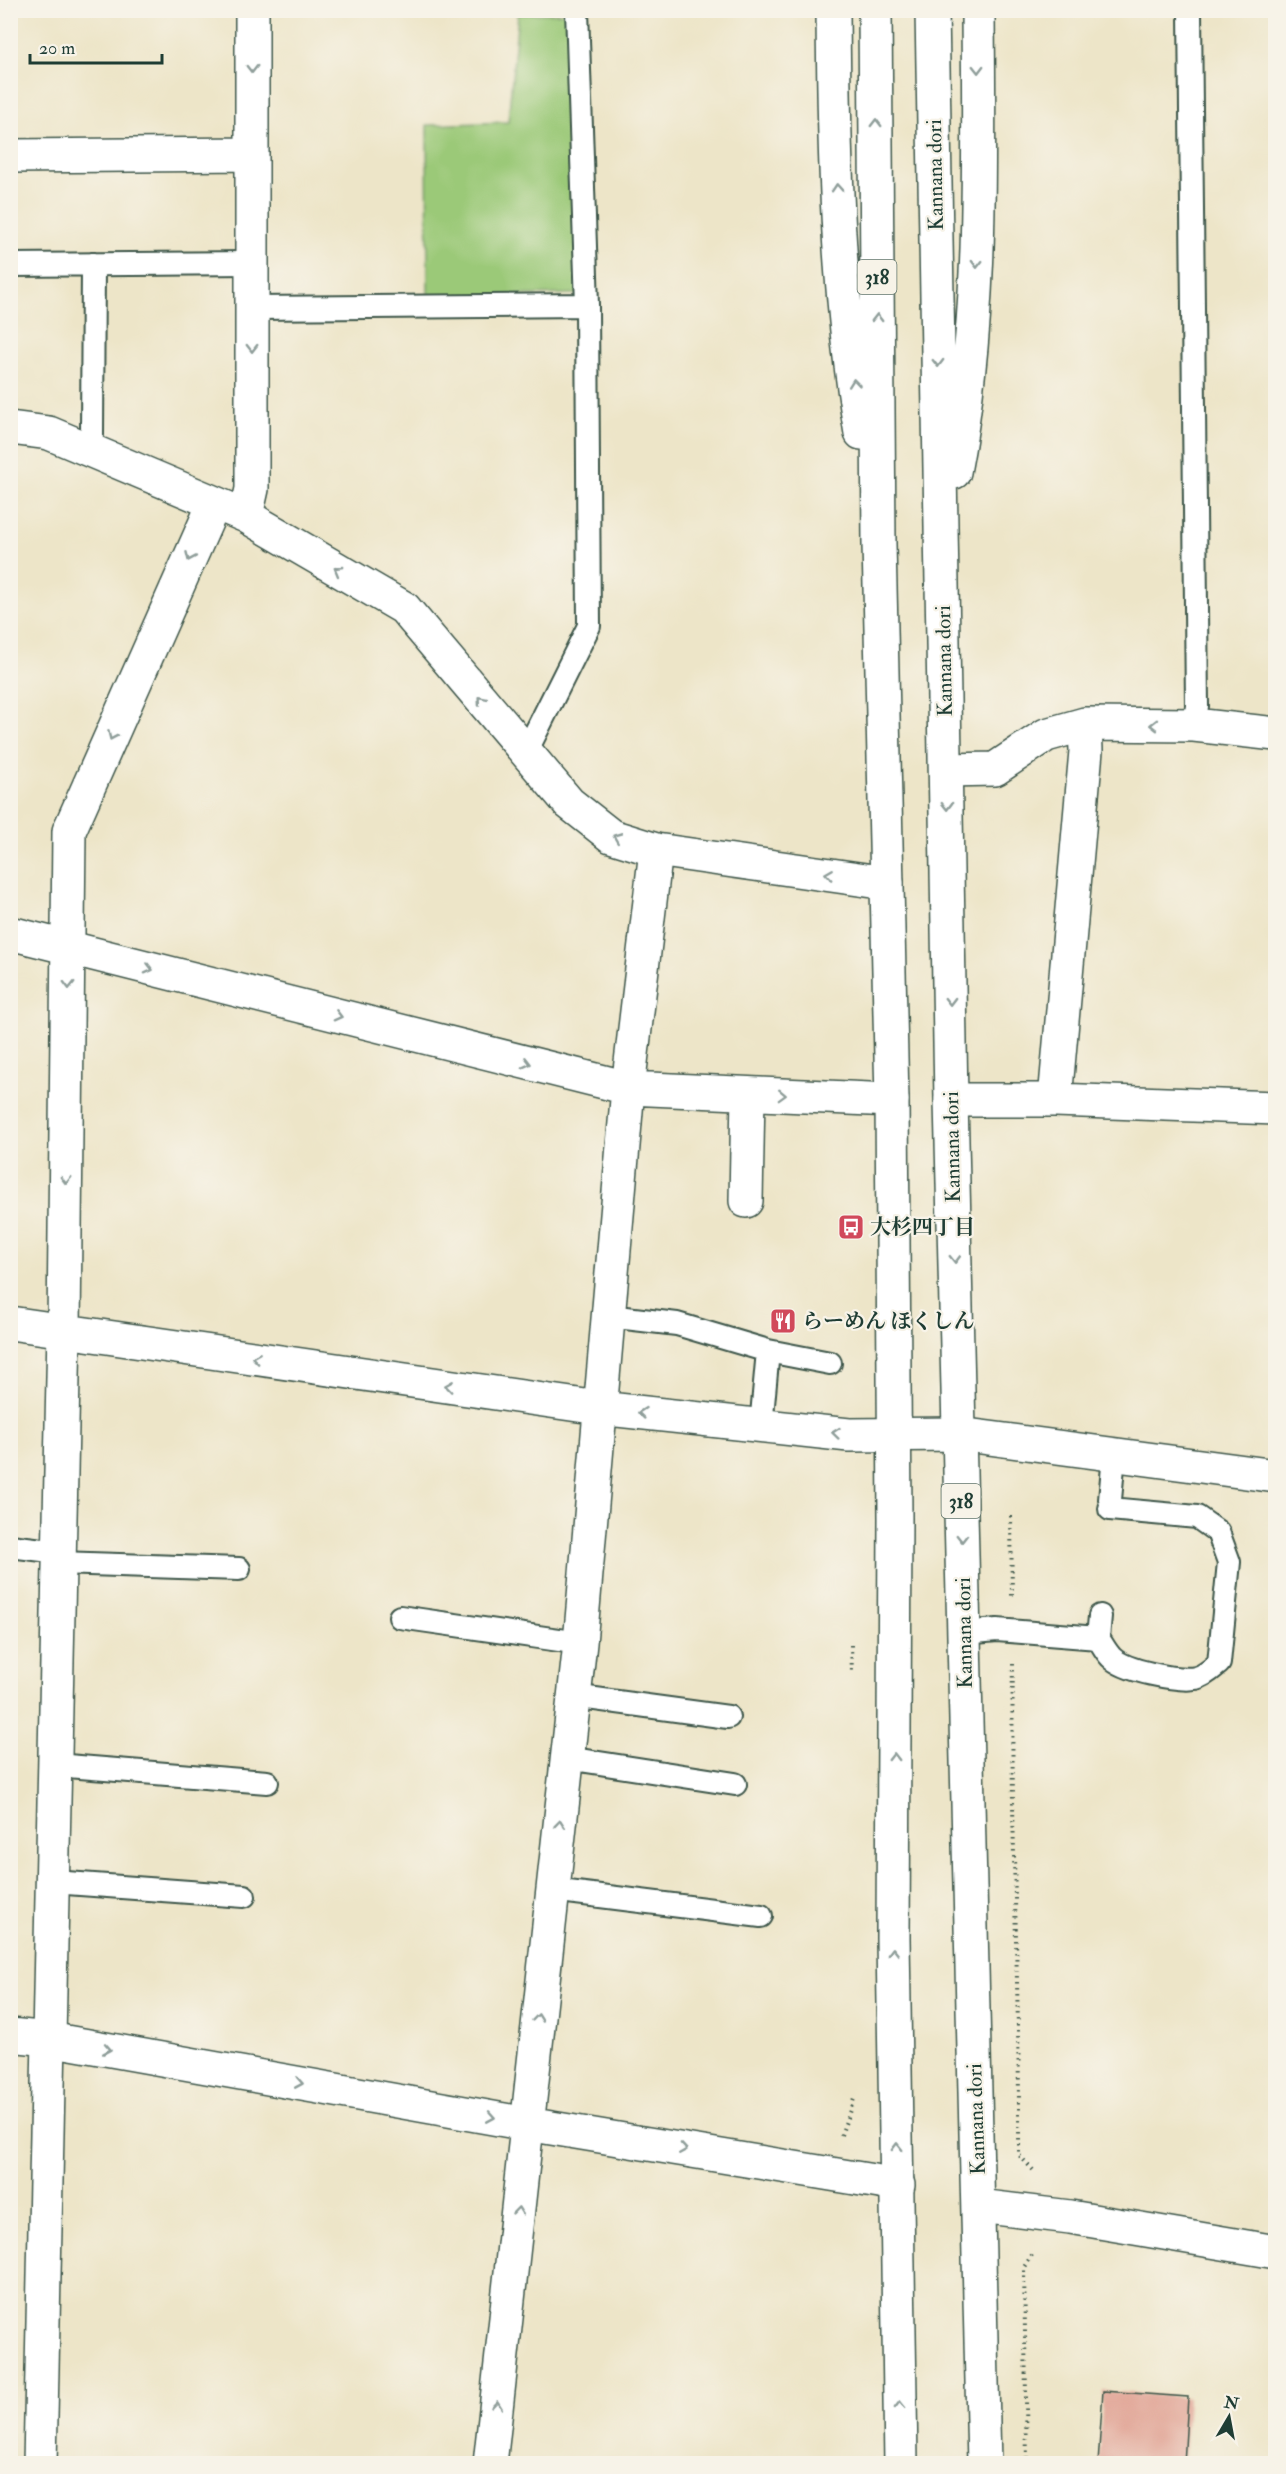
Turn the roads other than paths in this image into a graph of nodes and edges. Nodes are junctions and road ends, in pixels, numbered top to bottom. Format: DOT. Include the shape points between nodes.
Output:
graph roads {
  1 [pos="252,10"];
  2 [pos="577,10"];
  3 [pos="833,10"];
  4 [pos="875,10"];
  5 [pos="932,10"];
  6 [pos="978,10"];
  7 [pos="1190,10"];
  8 [pos="252,154"];
  9 [pos="10,156"];
  10 [pos="252,263"];
  11 [pos="93,264"];
  12 [pos="10,266"];
  13 [pos="587,305"];
  14 [pos="252,308"];
  15 [pos="10,428"];
  16 [pos="87,451"];
  17 [pos="214,504"];
  18 [pos="246,516"];
  19 [pos="941,538"];
  20 [pos="879,544"];
  21 [pos="1085,724"];
  22 [pos="1194,725"];
  23 [pos="1275,734"];
  24 [pos="526,752"];
  25 [pos="947,770"];
  26 [pos="656,850"];
  27 [pos="887,883"];
  28 [pos="10,933"];
  29 [pos="70,949"];
  30 [pos="628,1088"];
  31 [pos="748,1094"];
  32 [pos="892,1100"];
  33 [pos="951,1100"];
  34 [pos="1055,1100"];
  35 [pos="1275,1108"];
  36 [pos="746,1202"];
  37 [pos="608,1316"];
  38 [pos="10,1323"];
  39 [pos="64,1330"];
  40 [pos="768,1351"];
  41 [pos="830,1363"];
  42 [pos="599,1408"];
  43 [pos="761,1426"];
  44 [pos="894,1434"];
  45 [pos="959,1434"];
  46 [pos="1114,1455"];
  47 [pos="1275,1476"];
  48 [pos="10,1546"];
  49 [pos="59,1558"];
  50 [pos="239,1569"];
  51 [pos="400,1617"];
  52 [pos="964,1633"];
  53 [pos="579,1643"];
  54 [pos="573,1696"];
  55 [pos="728,1717"];
  56 [pos="567,1758"];
  57 [pos="55,1765"];
  58 [pos="267,1782"];
  59 [pos="735,1784"];
  60 [pos="53,1882"];
  61 [pos="552,1890"];
  62 [pos="244,1896"];
  63 [pos="761,1916"];
  64 [pos="10,2035"];
  65 [pos="49,2039"];
  66 [pos="527,2124"];
  67 [pos="898,2185"];
  68 [pos="979,2206"];
  69 [pos="1275,2252"];
  70 [pos="40,2463"];
  71 [pos="490,2463"];
  72 [pos="901,2463"];
  73 [pos="984,2463"];
  1 -- 8 [label="street, one-way"];
  2 -- 13 [label="lane"];
  20 -- 3 [label="street, one-way" via="846,308 834,149"];
  20 -- 4 [label="street, 318, one-way"];
  5 -- 19 [label="street, Kannana dori / 318, one-way"];
  6 -- 19 [label="street, one-way" via="976,298 965,412"];
  7 -- 22 [label="lane" via="1197,706"];
  8 -- 9 [label="street"];
  8 -- 10 [label="street"];
  10 -- 11 [label="lane"];
  10 -- 14 [label="street"];
  11 -- 12 [label="lane"];
  11 -- 16 [label="lane" via="92,435"];
  13 -- 14 [label="lane"];
  13 -- 24 [label="lane" via="589,626"];
  14 -- 18 [label="street, one-way" via="252,489"];
  15 -- 16 [label="street" via="49,433"];
  16 -- 17 [label="street"];
  17 -- 18 [label="street"];
  17 -- 29 [label="street, one-way" via="69,831"];
  24 -- 18 [label="street, one-way" via="404,609"];
  19 -- 25 [label="street, Kannana dori / 318"];
  20 -- 27 [label="street, 318"];
  22 -- 21 [label="street, one-way"];
  21 -- 25 [label="street" via="1046,735 995,769"];
  21 -- 34 [label="street" via="1086,751"];
  22 -- 23 [label="street"];
  26 -- 24 [label="street, one-way" via="611,836 569,803"];
  25 -- 33 [label="street, Kannana dori / 318, one-way"];
  27 -- 26 [label="street, one-way"];
  26 -- 30 [label="street"];
  27 -- 32 [label="street, 318"];
  28 -- 29 [label="street"];
  29 -- 30 [label="street, one-way"];
  29 -- 39 [label="street, one-way"];
  30 -- 31 [label="street"];
  30 -- 37 [label="street"];
  31 -- 32 [label="street, one-way"];
  31 -- 36 [label="street"];
  32 -- 44 [label="street, 318"];
  33 -- 34 [label="street"];
  33 -- 45 [label="street, Kannana dori / 318, one-way"];
  34 -- 35 [label="street"];
  37 -- 40 [label="lane" via="677,1324"];
  37 -- 42 [label="street"];
  38 -- 39 [label="street"];
  42 -- 39 [label="street, one-way"];
  39 -- 49 [label="street"];
  40 -- 41 [label="lane"];
  40 -- 43 [label="lane"];
  43 -- 42 [label="street, one-way"];
  42 -- 53 [label="street"];
  44 -- 43 [label="street, one-way"];
  44 -- 45 [label="street"];
  67 -- 44 [label="street, 318, one-way" via="893,1938"];
  45 -- 46 [label="street"];
  45 -- 52 [label="street, Kannana dori / 318, one-way"];
  46 -- 47 [label="street"];
  46 -- 52 [label="lane" via="1110,1505 1197,1517 1218,1532 1229,1562 1220,1663 1196,1678 1127,1668 1112,1658 1099,1627"];
  48 -- 49 [label="lane"];
  49 -- 50 [label="lane"];
  49 -- 57 [label="street"];
  51 -- 53 [label="lane"];
  52 -- 68 [label="street, Kannana dori / 318"];
  53 -- 54 [label="street"];
  54 -- 55 [label="lane"];
  54 -- 56 [label="street"];
  56 -- 59 [label="lane"];
  61 -- 56 [label="street, one-way"];
  57 -- 58 [label="lane"];
  57 -- 60 [label="street"];
  60 -- 62 [label="lane"];
  60 -- 65 [label="street"];
  61 -- 63 [label="lane"];
  66 -- 61 [label="street, one-way"];
  64 -- 65 [label="street"];
  65 -- 66 [label="street, one-way"];
  65 -- 70 [label="street"];
  66 -- 67 [label="street, one-way"];
  71 -- 66 [label="street, one-way"];
  72 -- 67 [label="street, 318, one-way"];
  68 -- 69 [label="street" via="1070,2217"];
  68 -- 73 [label="street, Kannana dori / 318"];
}
